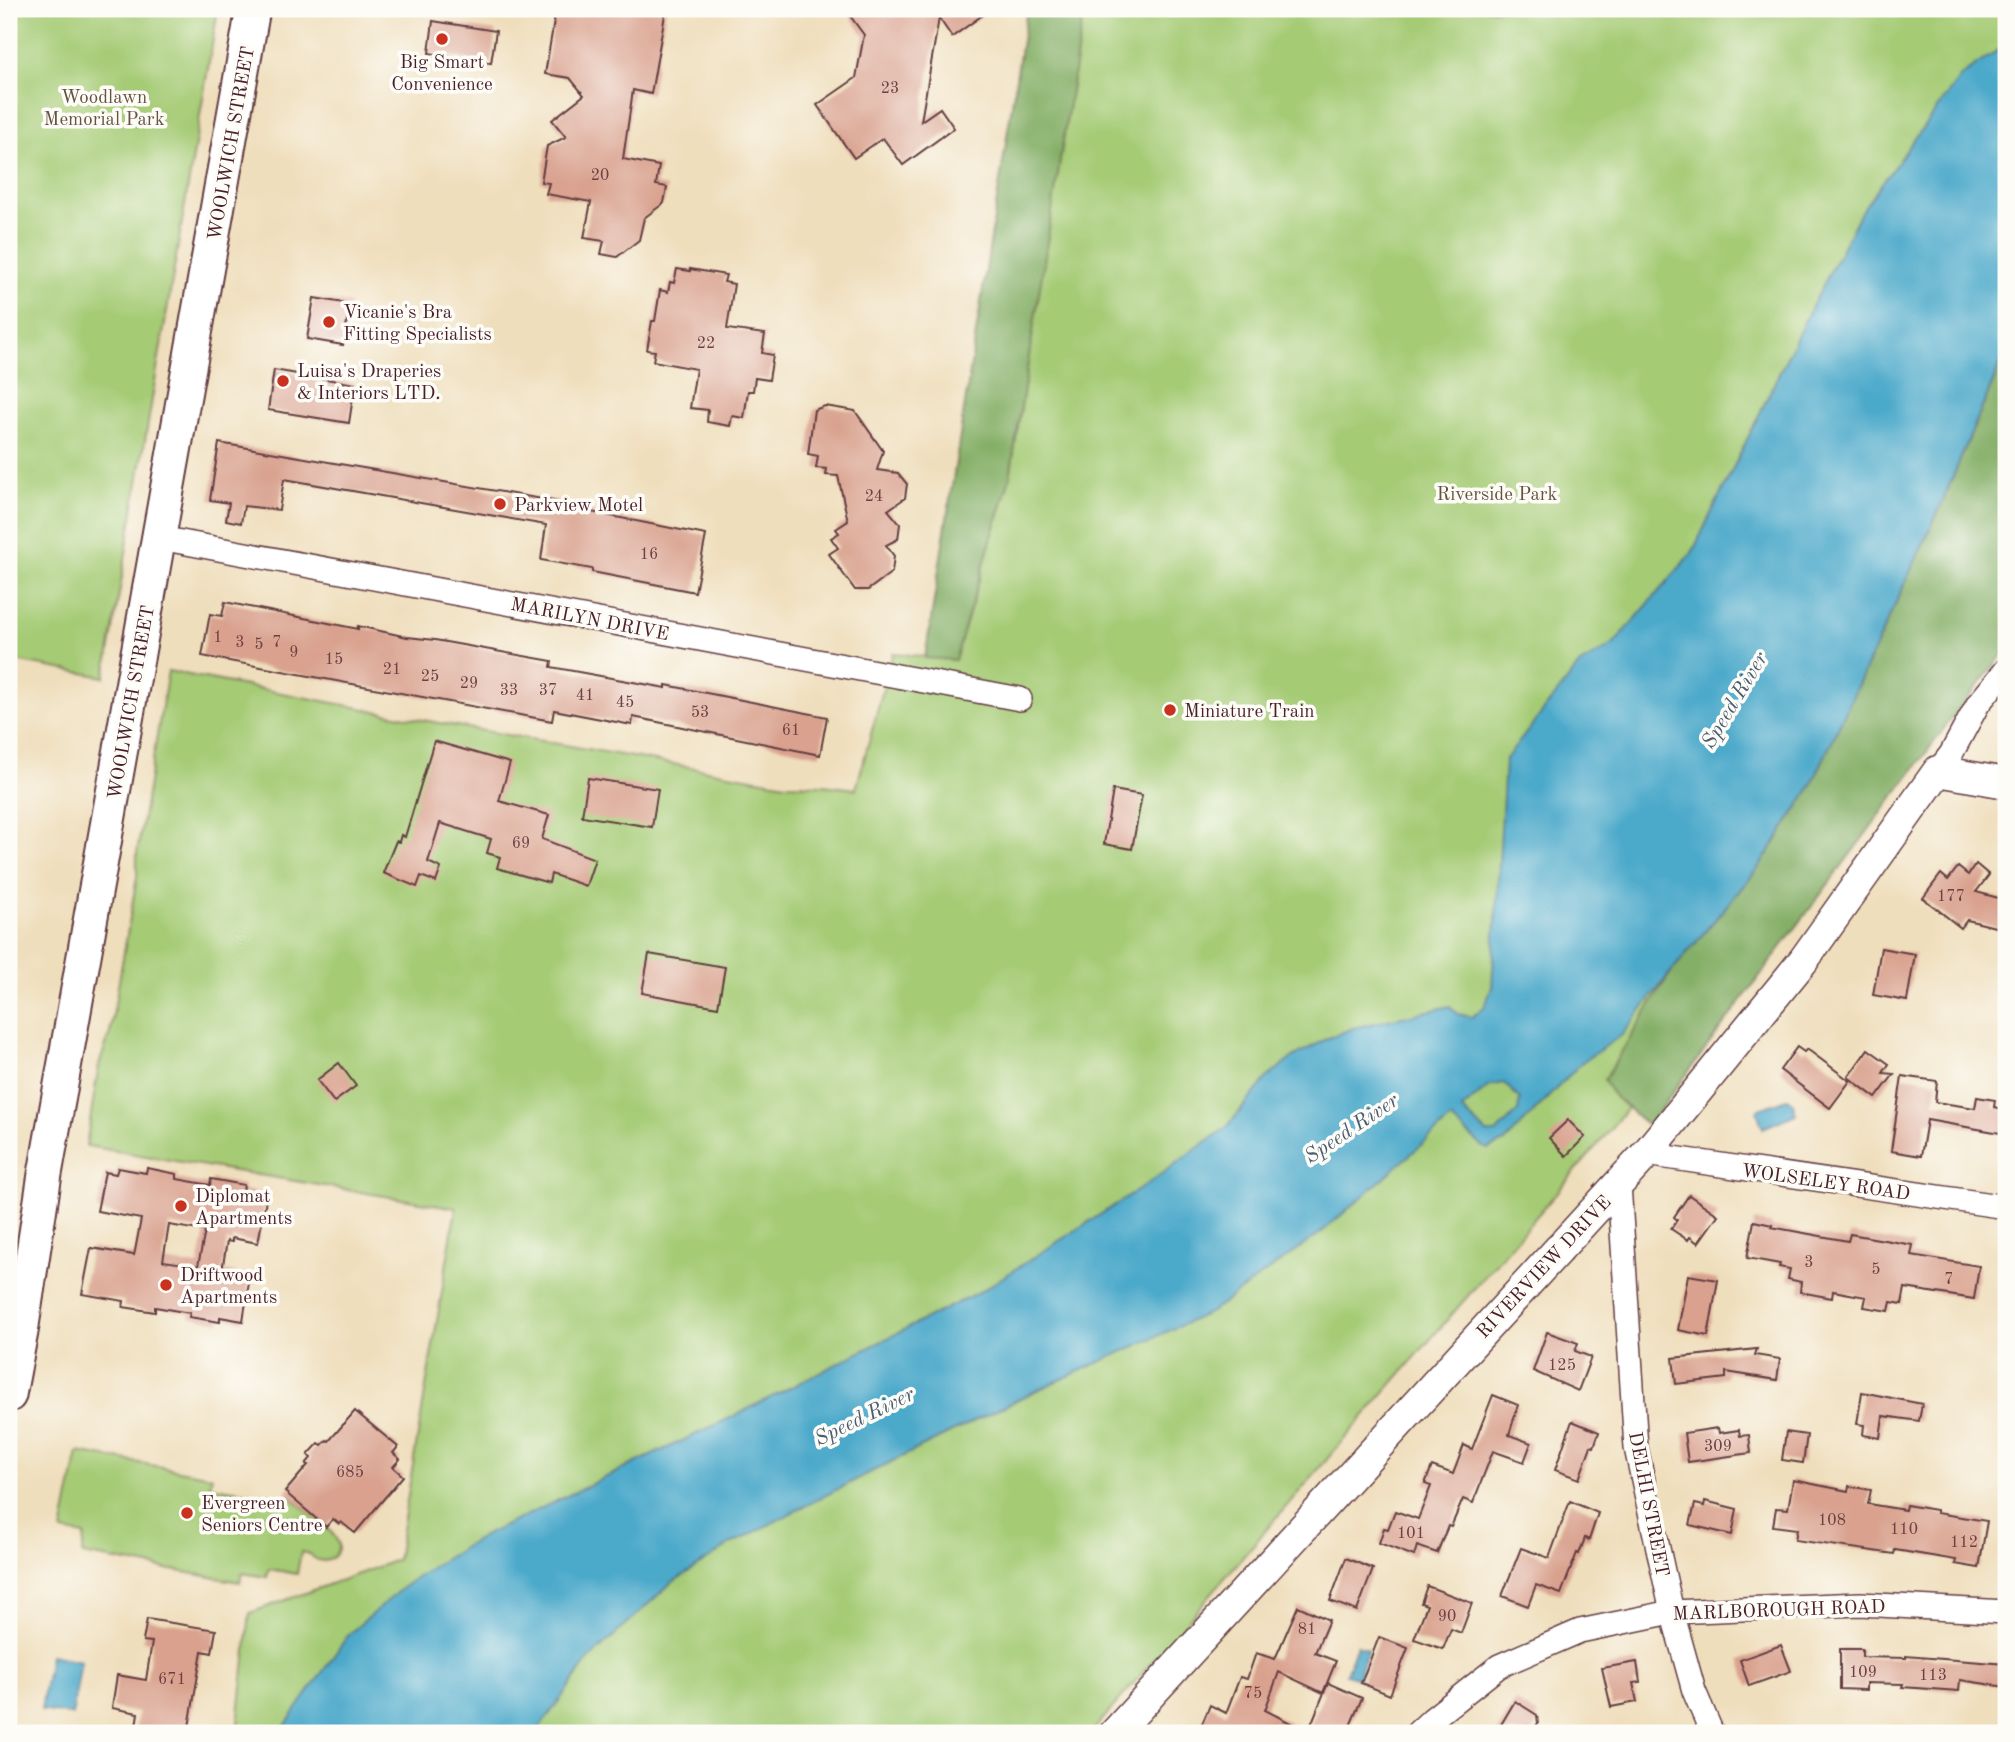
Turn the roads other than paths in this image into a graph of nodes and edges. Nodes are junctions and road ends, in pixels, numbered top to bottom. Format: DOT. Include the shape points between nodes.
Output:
graph roads {
  1 [pos="253,9"];
  2 [pos="160,538"];
  3 [pos="2006,670"];
  4 [pos="1020,699"];
  5 [pos="1938,771"];
  6 [pos="2006,783"];
  7 [pos="1646,1154"];
  8 [pos="1619,1184"];
  9 [pos="2006,1207"];
  10 [pos="9,1395"];
  11 [pos="1672,1612"];
  12 [pos="2006,1612"];
  13 [pos="1115,1733"];
  14 [pos="1418,1733"];
  15 [pos="1712,1733"];
  1 -- 2 [label="main road, WOOLWICH STREET"];
  2 -- 4 [label="street, MARILYN DRIVE"];
  2 -- 10 [label="main road, WOOLWICH STREET"];
  3 -- 5 [label="street" via="1978,704"];
  5 -- 6 [label="street"];
  5 -- 7 [label="street, RIVERVIEW DRIVE" via="1802,961"];
  7 -- 8 [label="street, RIVERVIEW DRIVE"];
  7 -- 9 [label="street, WOLSELEY ROAD"];
  8 -- 11 [label="street, DELHI STREET" via="1636,1448"];
  8 -- 13 [label="street, RIVERVIEW DRIVE"];
  11 -- 12 [label="street, MARLBOROUGH ROAD" via="1860,1604"];
  11 -- 14 [label="street, MARLBOROUGH ROAD" via="1580,1632 1499,1666"];
  11 -- 15 [label="street, DELHI STREET" via="1694,1691"];
}
